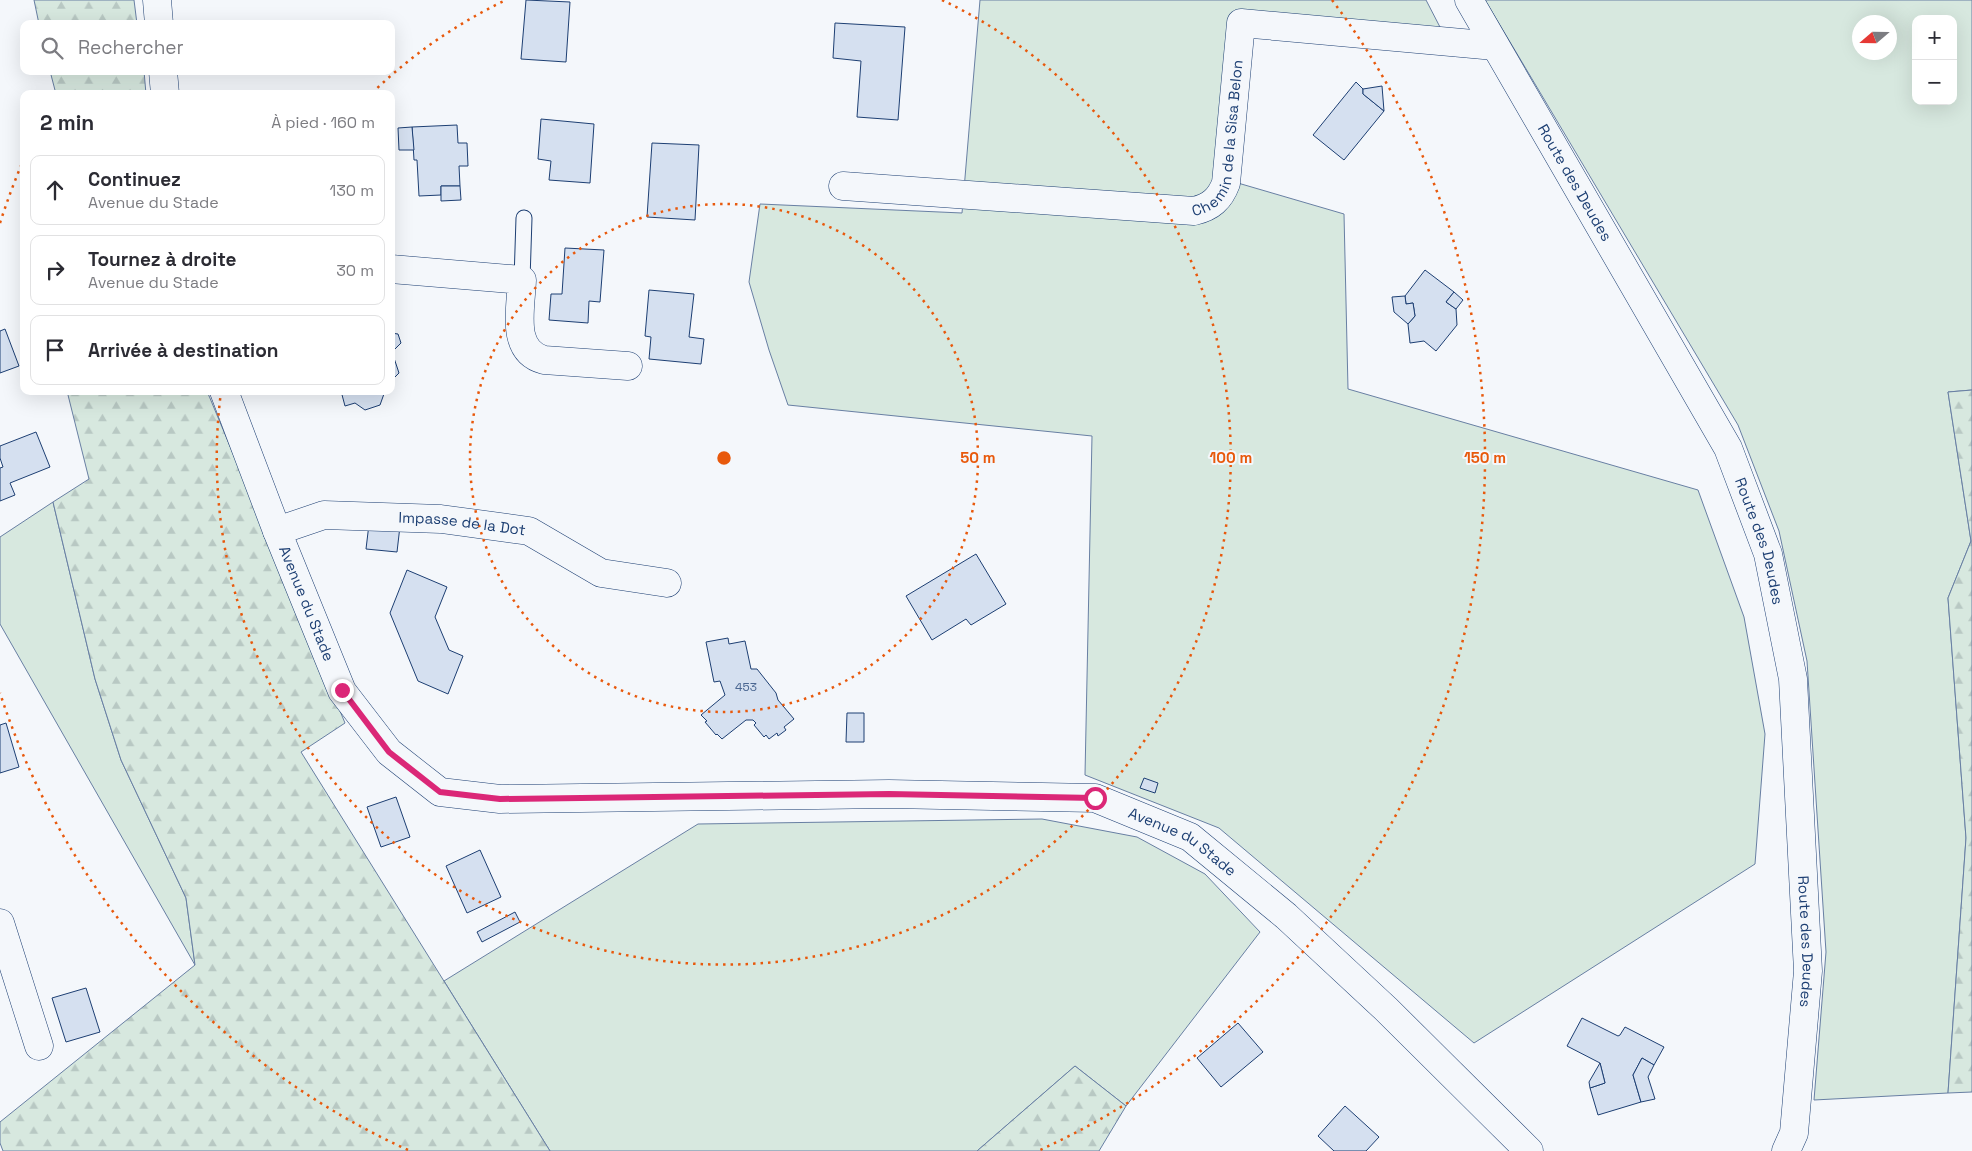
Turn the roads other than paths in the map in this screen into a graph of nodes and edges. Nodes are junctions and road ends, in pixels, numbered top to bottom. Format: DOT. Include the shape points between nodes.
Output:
graph roads {
  1 [pos="157,0"];
  2 [pos="1469,0"];
  3 [pos="159,20"];
  4 [pos="1495,46"];
  5 [pos="164,75"];
  6 [pos="165,90"];
  7 [pos="843,186"];
  8 [pos="524,218"];
  9 [pos="395,269"];
  10 [pos="522,280"];
  11 [pos="628,366"];
  12 [pos="226,395"];
  13 [pos="277,531"];
  14 [pos="667,583"];
  15 [pos="0,923"];
  16 [pos="39,1046"];
  17 [pos="1529,1151"];
  18 [pos="1786,1151"];
  1 -- 3 [label="street"];
  2 -- 4 [label="street, Route des Deudes"];
  4 -- 7 [label="street, Chemin de la Sisa Belon" via="1241,24 1226,183 1213,204 1194,211"];
  4 -- 18 [label="street, Route des Deudes" via="1728,448 1768,554 1794,679 1808,971 1794,1133"];
  5 -- 6 [label="street"];
  8 -- 10 [label="lane"];
  9 -- 10 [label="street"];
  10 -- 11 [label="street" via="520,333 528,352 544,360"];
  12 -- 13 [label="street, Avenue du Stade"];
  13 -- 14 [label="street, Impasse de la Dot" via="324,515 441,519 529,532 601,573"];
  13 -- 17 [label="street, Avenue du Stade" via="342,690 389,752 440,792 500,799 889,794 1095,798 1190,837 1227,867 1286,916 1364,989"];
  15 -- 16 [label="street"];
}
